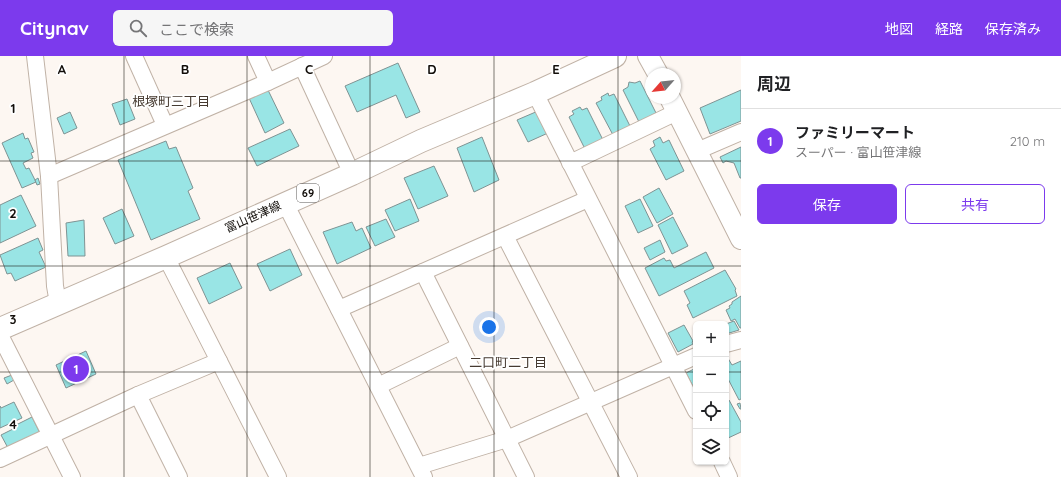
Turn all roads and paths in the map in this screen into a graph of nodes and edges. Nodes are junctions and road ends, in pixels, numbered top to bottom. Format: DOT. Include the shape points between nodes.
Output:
graph roads {
  1 [pos="35,56"];
  2 [pos="134,56"];
  3 [pos="256,56"];
  4 [pos="324,56"];
  5 [pos="615,56"];
  6 [pos="648,56"];
  7 [pos="302,66"];
  8 [pos="655,68"];
  9 [pos="268,82"];
  10 [pos="534,93"];
  11 [pos="673,105"];
  12 [pos="165,126"];
  13 [pos="741,132"];
  14 [pos="697,151"];
  15 [pos="570,163"];
  16 [pos="352,174"];
  17 [pos="48,176"];
  18 [pos="588,199"];
  19 [pos="284,203"];
  20 [pos="505,236"];
  21 [pos="741,239"];
  22 [pos="166,257"];
  23 [pos="423,272"];
  24 [pos="58,303"];
  25 [pos="339,310"];
  26 [pos="0,329"];
  27 [pos="0,335"];
  28 [pos="741,340"];
  29 [pos="729,343"];
  30 [pos="460,346"];
  31 [pos="693,357"];
  32 [pos="219,361"];
  33 [pos="673,365"];
  34 [pos="378,386"];
  35 [pos="138,395"];
  36 [pos="591,402"];
  37 [pos="693,405"];
  38 [pos="51,436"];
  39 [pos="507,439"];
  40 [pos="0,459"];
  41 [pos="723,465"];
  42 [pos="421,472"];
  43 [pos="72,477"];
  44 [pos="179,477"];
  45 [pos="278,477"];
  46 [pos="526,477"];
  47 [pos="629,477"];
  48 [pos="729,477"];
  1 -- 17 [label="street"];
  2 -- 12 [label="street"];
  3 -- 9 [label="street"];
  4 -- 7 [label="street"];
  5 -- 10 [label="main road, 富山笹津線 / 69"];
  6 -- 8 [label="street"];
  7 -- 9 [label="street"];
  7 -- 16 [label="street"];
  9 -- 12 [label="street"];
  10 -- 15 [label="street"];
  10 -- 16 [label="main road, 富山笹津線 / 69" via="421,141"];
  11 -- 14 [label="street"];
  11 -- 15 [label="street"];
  12 -- 17 [label="street"];
  13 -- 14 [label="street"];
  14 -- 21 [label="street"];
  15 -- 18 [label="street"];
  16 -- 19 [label="main road, 富山笹津線 / 69"];
  17 -- 24 [label="street"];
  18 -- 20 [label="street"];
  18 -- 33 [label="street"];
  19 -- 22 [label="main road, 富山笹津線 / 69"];
  19 -- 25 [label="street"];
  20 -- 23 [label="street"];
  20 -- 36 [label="street"];
  22 -- 24 [label="main road, 富山笹津線 / 69"];
  22 -- 32 [label="street"];
  23 -- 25 [label="street"];
  23 -- 30 [label="street"];
  24 -- 26 [label="main road, 富山笹津線 / 69"];
  25 -- 34 [label="street"];
  27 -- 38 [label="street"];
  28 -- 29 [label="street"];
  30 -- 34 [label="street"];
  30 -- 39 [label="street"];
  31 -- 33 [label="street"];
  32 -- 35 [label="street"];
  32 -- 45 [label="street"];
  33 -- 36 [label="street"];
  33 -- 37 [label="street"];
  34 -- 42 [label="street"];
  35 -- 38 [label="street"];
  35 -- 44 [label="street"];
  36 -- 39 [label="street"];
  36 -- 47 [label="street"];
  38 -- 40 [label="street"];
  38 -- 43 [label="street"];
  39 -- 42 [label="street"];
  39 -- 46 [label="street"];
  41 -- 48 [label="street"];
}
